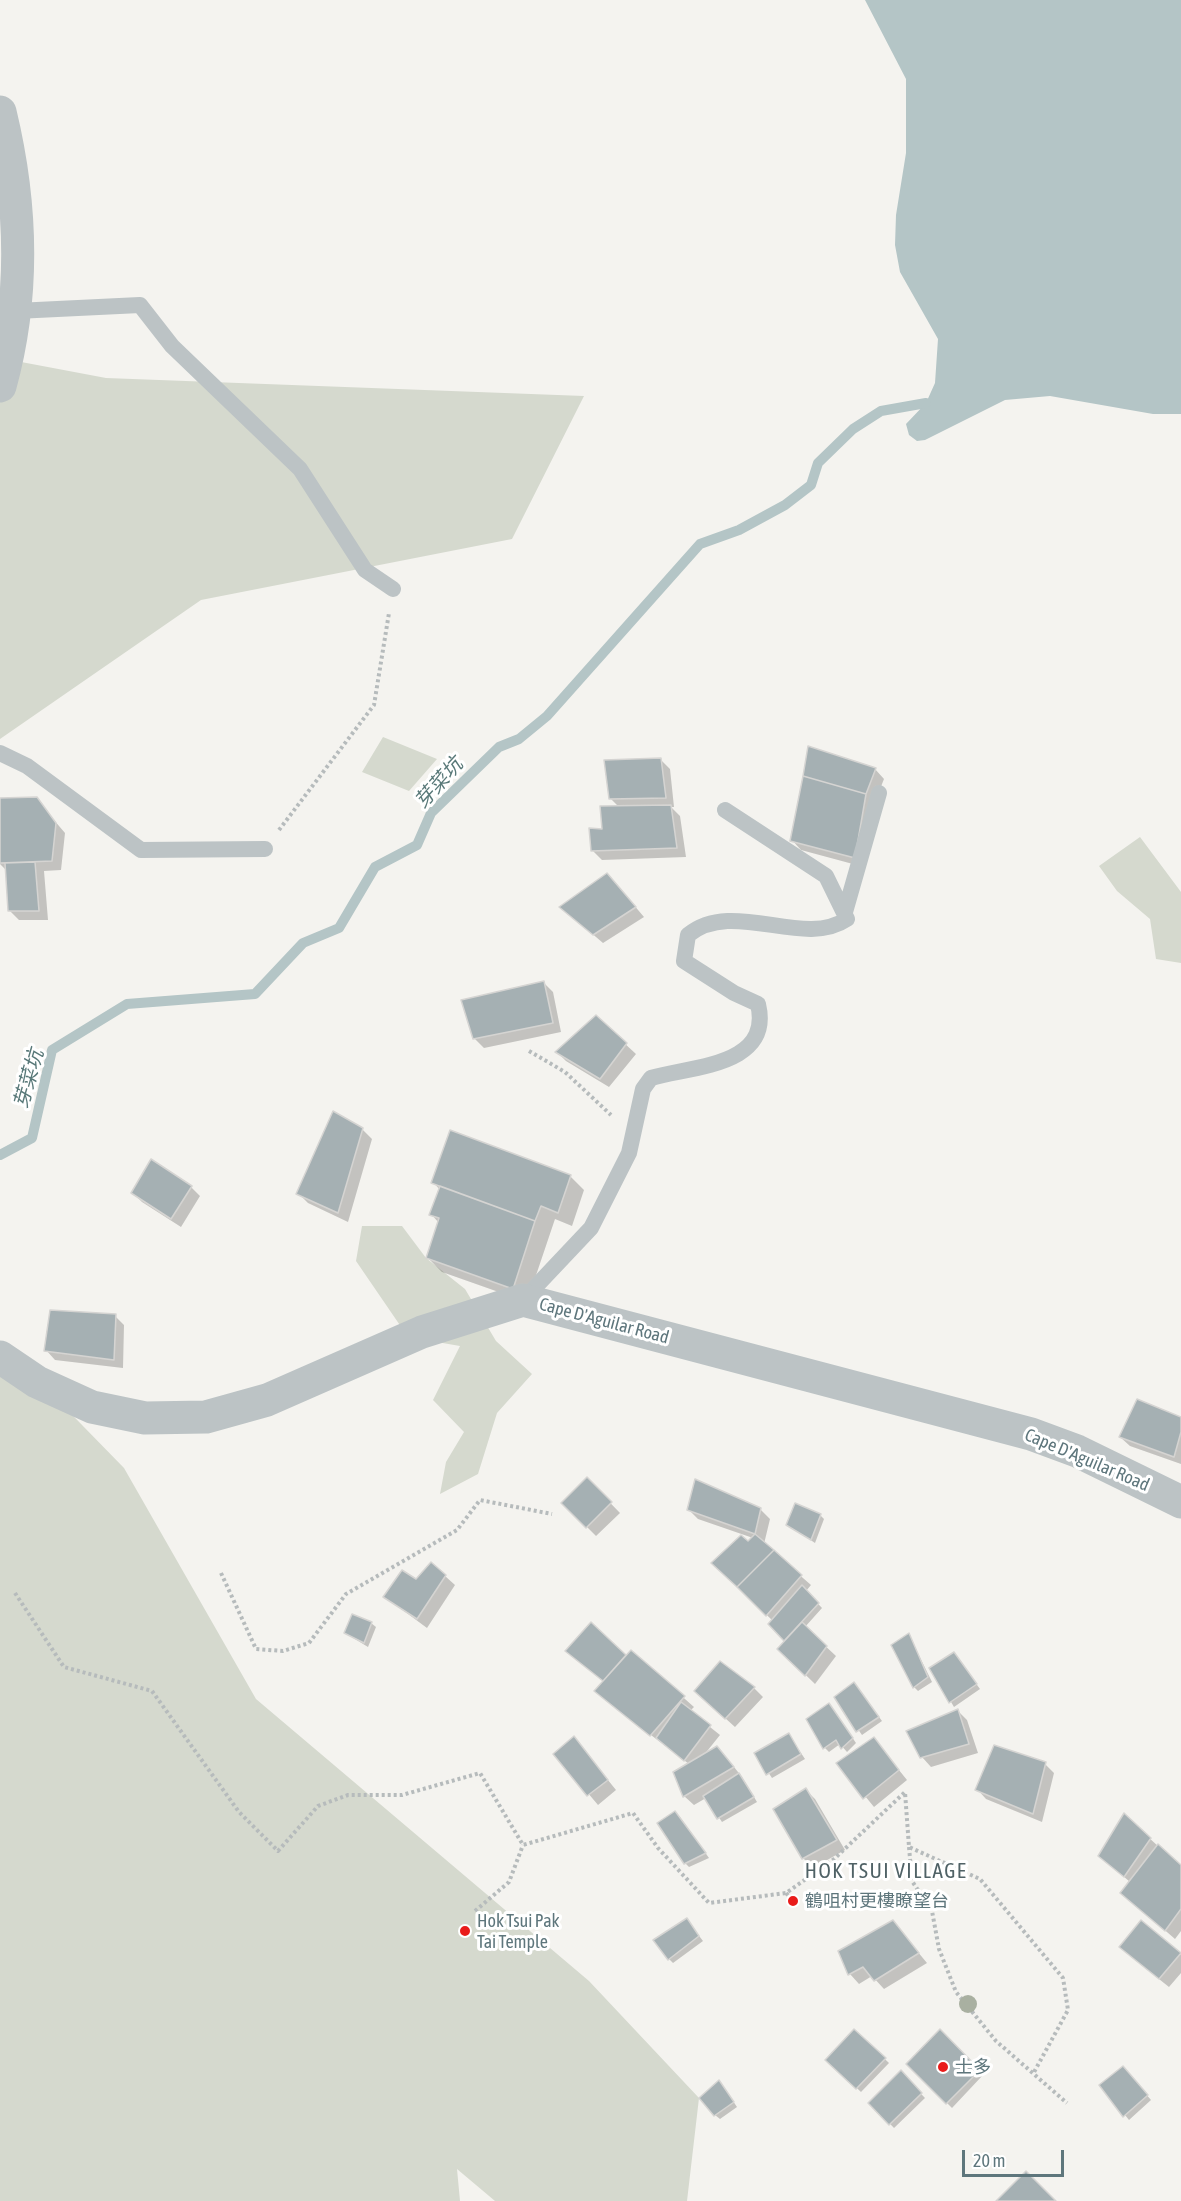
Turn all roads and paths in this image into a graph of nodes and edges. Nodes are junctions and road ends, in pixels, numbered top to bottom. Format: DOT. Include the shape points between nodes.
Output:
graph roads {
  1 [pos="0,112"];
  2 [pos="16,311"];
  3 [pos="0,386"];
  4 [pos="393,589"];
  5 [pos="0,753"];
  6 [pos="879,793"];
  7 [pos="725,810"];
  8 [pos="265,849"];
  9 [pos="845,912"];
  10 [pos="528,1051"];
  11 [pos="632,1133"];
  12 [pos="523,1300"];
  13 [pos="0,1357"];
  14 [pos="1181,1502"];
  15 [pos="552,1514"];
  16 [pos="221,1573"];
  17 [pos="15,1593"];
  18 [pos="523,1845"];
  19 [pos="909,1847"];
  20 [pos="786,1893"];
  21 [pos="792,1901"];
  22 [pos="475,1911"];
  23 [pos="1033,2074"];
  24 [pos="1067,2103"];
  1 -- 2 [label="street" via="16,207"];
  2 -- 3 [label="street"];
  2 -- 4 [label="lane" via="140,305 172,346 300,470 365,570"];
  4 -- 8 [label="path" via="374,705"];
  5 -- 8 [label="lane" via="27,766 141,850"];
  6 -- 9 [label="lane"];
  7 -- 9 [label="lane" via="826,876"];
  9 -- 11 [label="lane" via="847,919 835,927 722,920 696,928 688,935 684,961 758,1004 762,1019 755,1036 738,1055 705,1068 651,1078 643,1089"];
  10 -- 11 [label="path" via="565,1071"];
  11 -- 12 [label="lane" via="628,1153 591,1228"];
  12 -- 13 [label="street, Cape D'Aguilar Road" via="422,1332 267,1400 206,1417 146,1418 92,1407 37,1382"];
  12 -- 14 [label="street, Cape D'Aguilar Road" via="1031,1434 1077,1451"];
  15 -- 16 [label="path" via="480,1500 457,1530 346,1594 309,1643 283,1651 256,1649"];
  17 -- 18 [label="path" via="64,1667 152,1691 239,1812 278,1851 318,1806 348,1795 402,1795 480,1773"];
  18 -- 20 [label="path" via="633,1813 658,1848 709,1903"];
  18 -- 22 [label="path" via="509,1882"];
  19 -- 20 [label="path" via="905,1792 833,1860"];
  19 -- 23 [label="path" via="912,1881 932,1911 939,1949 956,1992 996,2041"];
  19 -- 23 [label="path" via="980,1879 1063,1978 1068,2010"];
  20 -- 21 [label="path"];
  23 -- 24 [label="path"];
}
